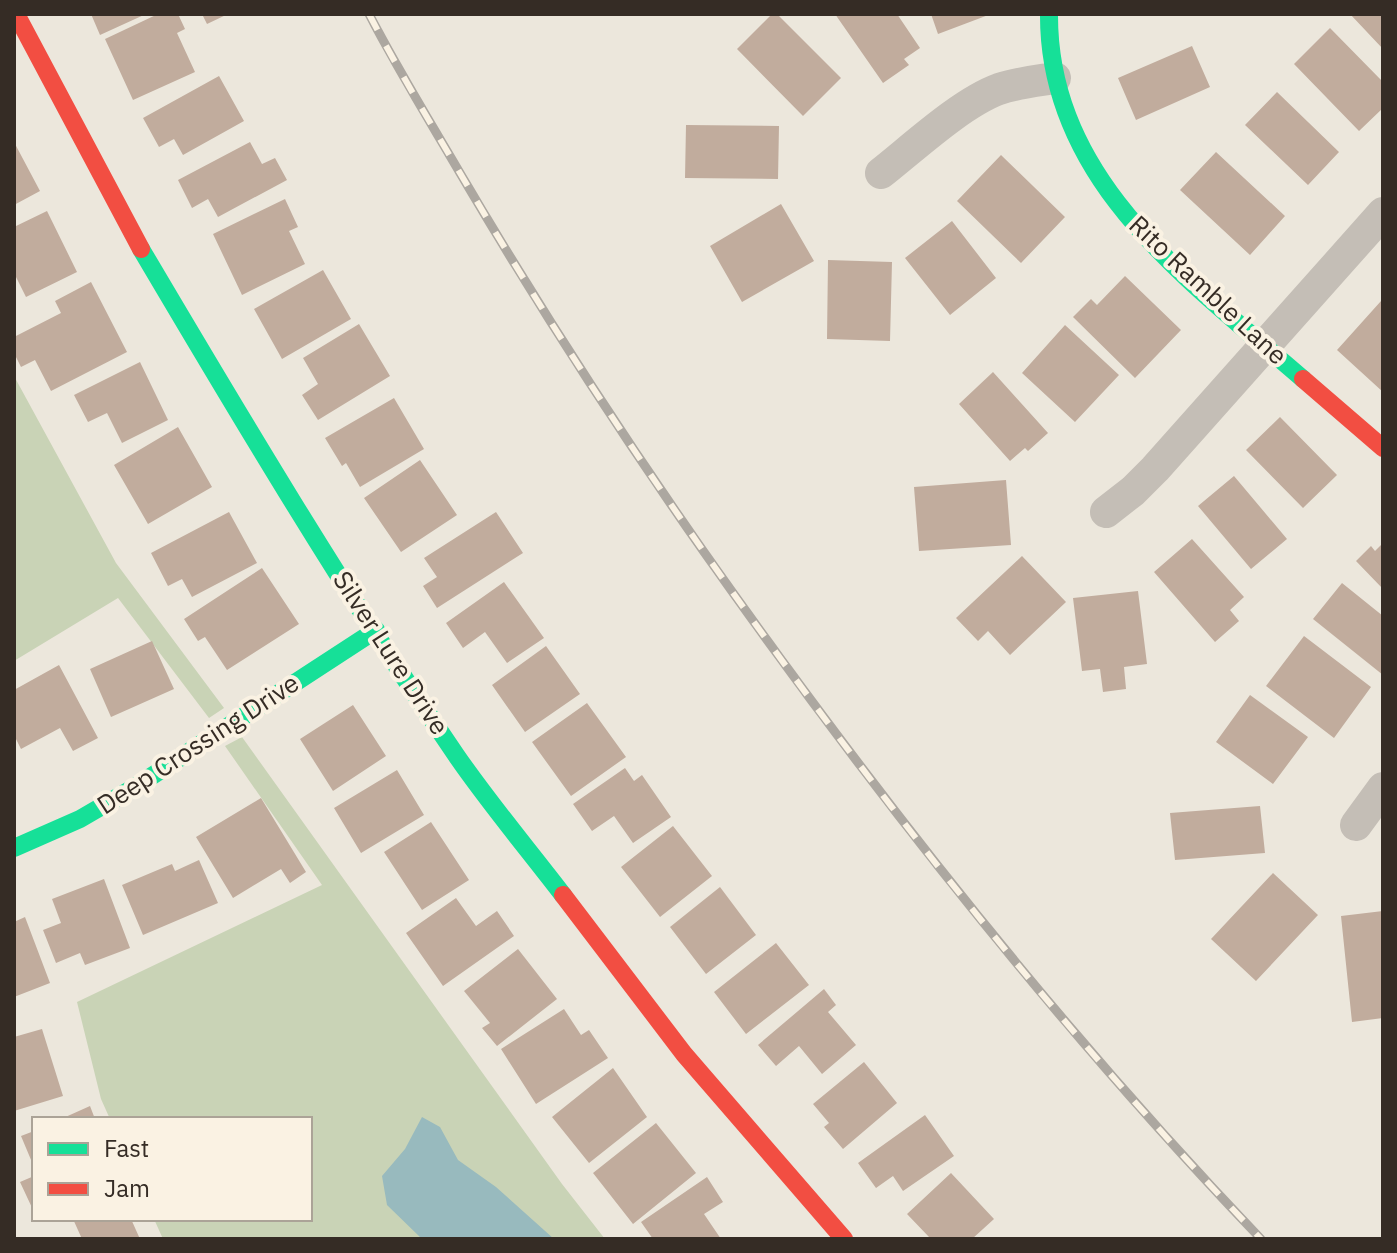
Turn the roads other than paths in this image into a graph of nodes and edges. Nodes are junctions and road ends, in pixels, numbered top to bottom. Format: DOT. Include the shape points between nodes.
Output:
graph roads {
  1 [pos="16,14"];
  2 [pos="1049,14"];
  3 [pos="1055,78"];
  4 [pos="881,173"];
  5 [pos="1383,213"];
  6 [pos="1264,345"];
  7 [pos="1383,448"];
  8 [pos="1106,512"];
  9 [pos="376,630"];
  10 [pos="1383,788"];
  11 [pos="1356,825"];
  12 [pos="14,848"];
  13 [pos="844,1239"];
  1 -- 9 [label="street, Silver Lure Drive" via="121,215 275,475"];
  2 -- 3 [label="street, Rito Ramble Lane"];
  3 -- 4 [label="street" via="996,90"];
  3 -- 6 [label="street, Rito Ramble Lane" via="1062,109 1097,177 1158,248"];
  5 -- 6 [label="street"];
  6 -- 7 [label="street, Rito Ramble Lane"];
  6 -- 8 [label="street" via="1155,469"];
  9 -- 12 [label="street, Deep Crossing Drive" via="135,787"];
  9 -- 13 [label="street, Silver Lure Drive" via="512,832 684,1054"];
  10 -- 11 [label="street"];
}
